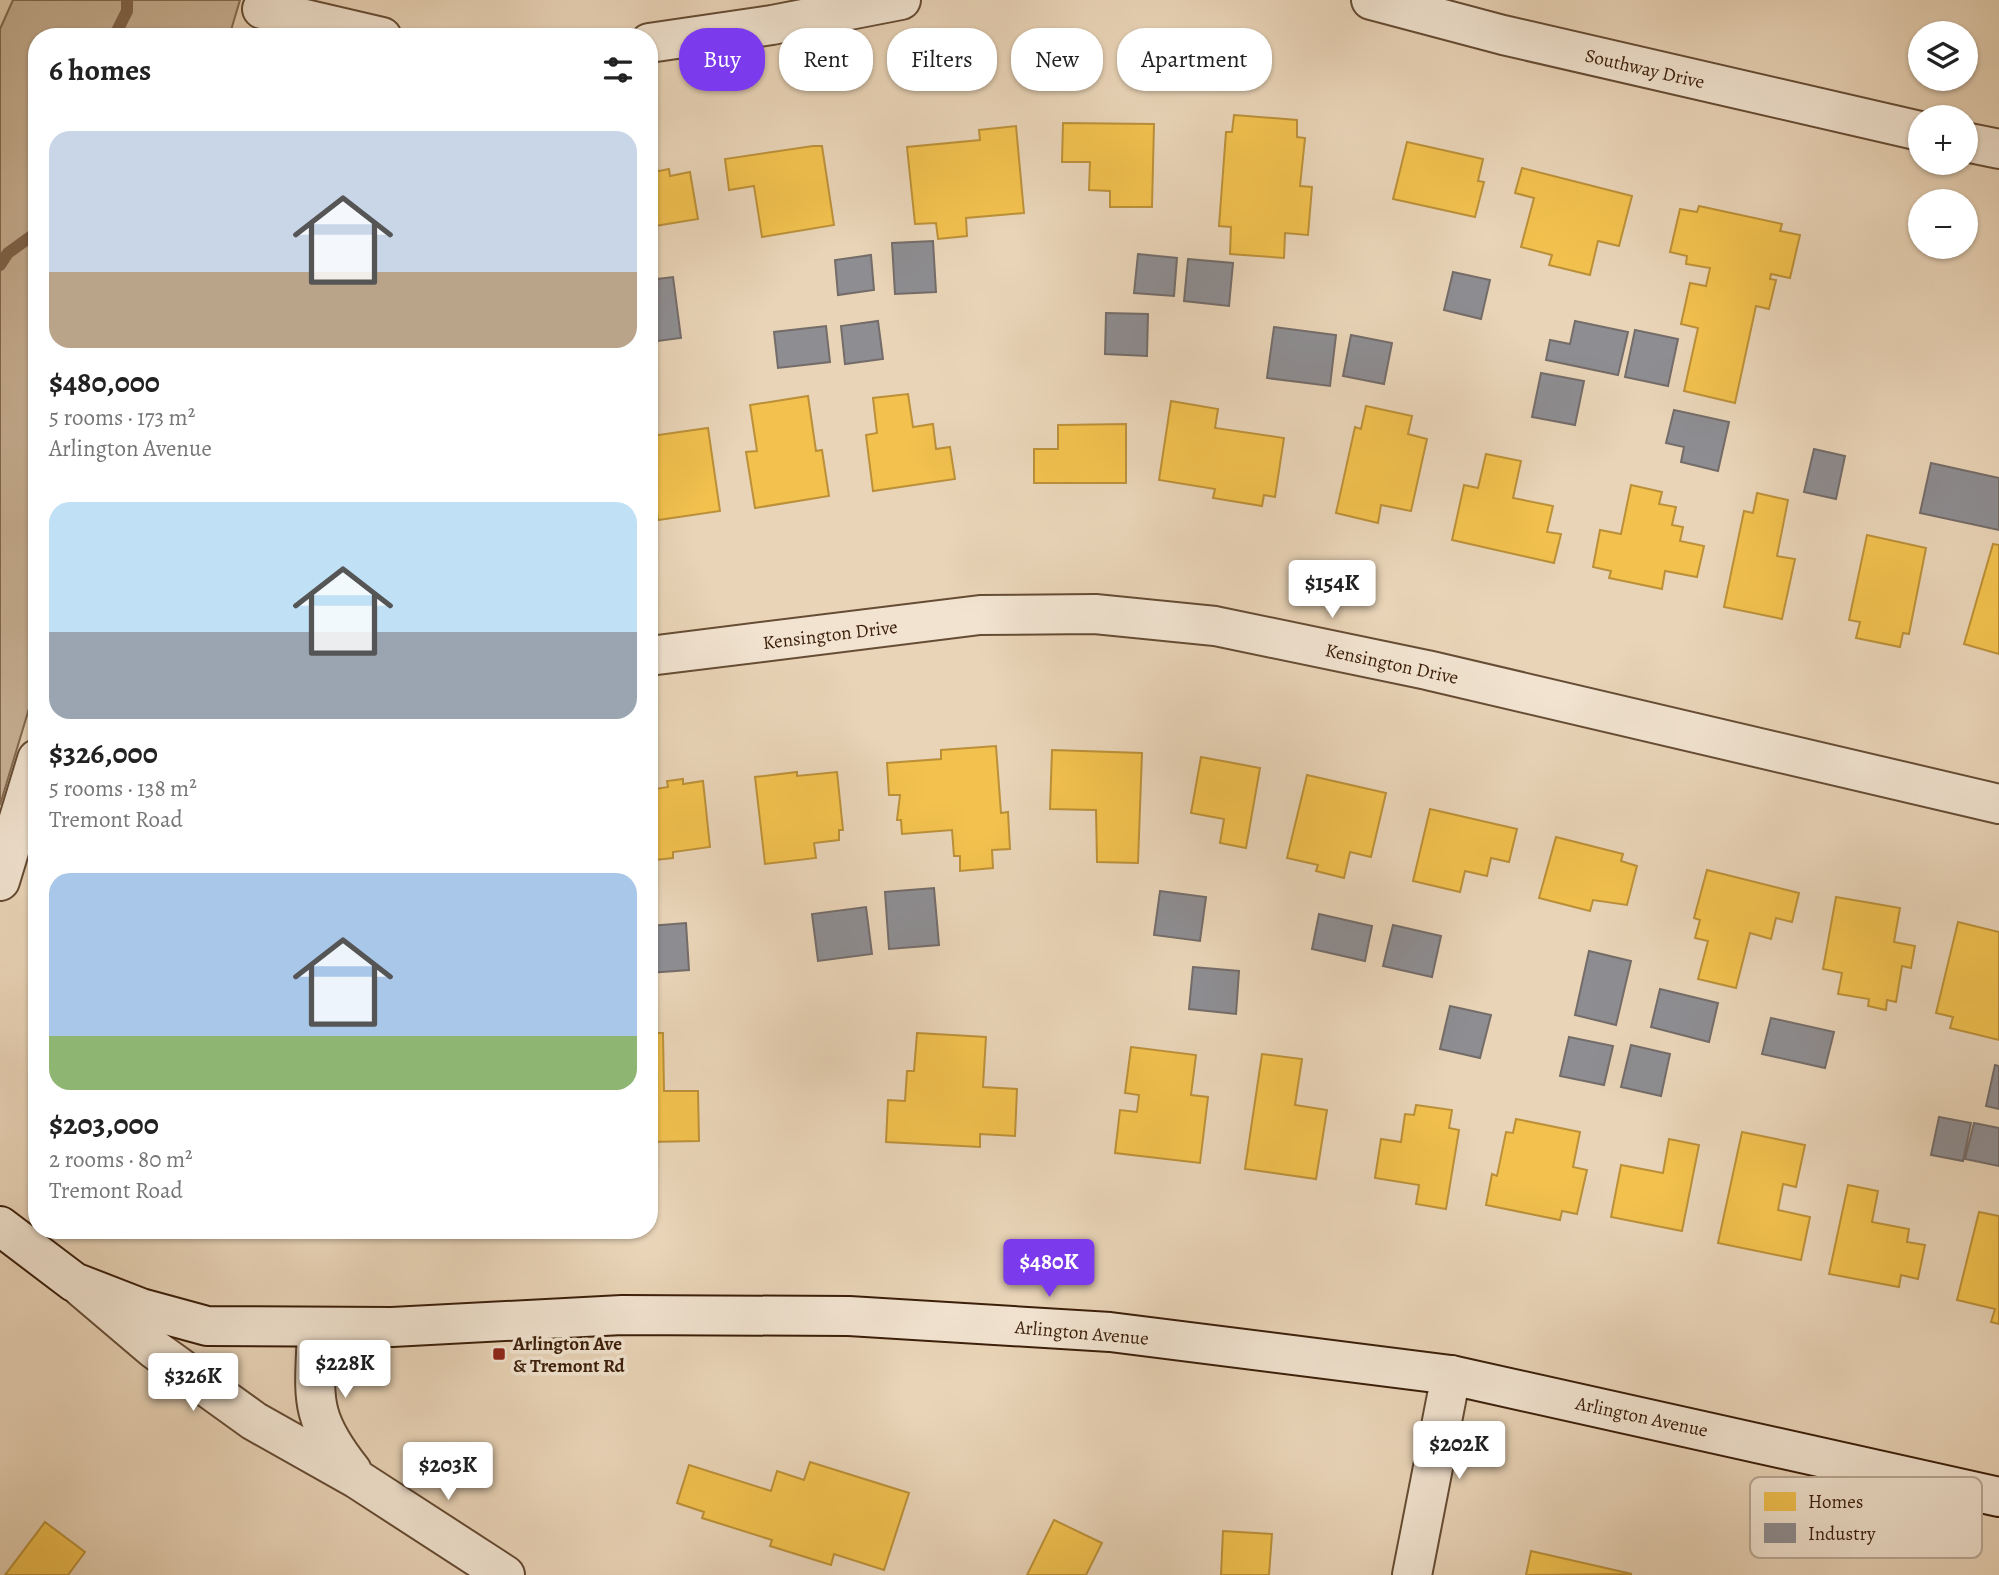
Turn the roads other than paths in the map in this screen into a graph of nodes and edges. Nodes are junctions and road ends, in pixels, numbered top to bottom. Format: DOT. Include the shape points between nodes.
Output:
graph roads {
  1 [pos="901,0"];
  2 [pos="1371,0"];
  3 [pos="260,15"];
  4 [pos="332,28"];
  5 [pos="658,42"];
  6 [pos="1908,128"];
  7 [pos="1978,145"];
  8 [pos="1999,149"];
  9 [pos="658,655"];
  10 [pos="28,789"];
  11 [pos="1999,804"];
  12 [pos="0,881"];
  13 [pos="0,1226"];
  14 [pos="74,1282"];
  15 [pos="317,1328"];
  16 [pos="1451,1375"];
  17 [pos="1909,1477"];
  18 [pos="357,1479"];
  19 [pos="505,1575"];
  20 [pos="1412,1575"];
  1 -- 5 [label="street"];
  2 -- 6 [label="street, Southway Drive"];
  3 -- 4 [label="street"];
  7 -- 8 [label="street"];
  9 -- 11 [label="street, Kensington Drive" via="980,615 1095,614 1215,626 1427,670"];
  10 -- 12 [label="street"];
  13 -- 14 [label="street"];
  14 -- 15 [label="street, Arlington Avenue" via="141,1308 207,1326"];
  14 -- 18 [label="street" via="154,1349 254,1421"];
  15 -- 16 [label="street, Arlington Avenue" via="622,1315 849,1316 1110,1332"];
  15 -- 18 [label="street" via="314,1399 320,1425"];
  16 -- 17 [label="street, Arlington Avenue"];
  16 -- 20 [label="street"];
  18 -- 19 [label="street"];
}
